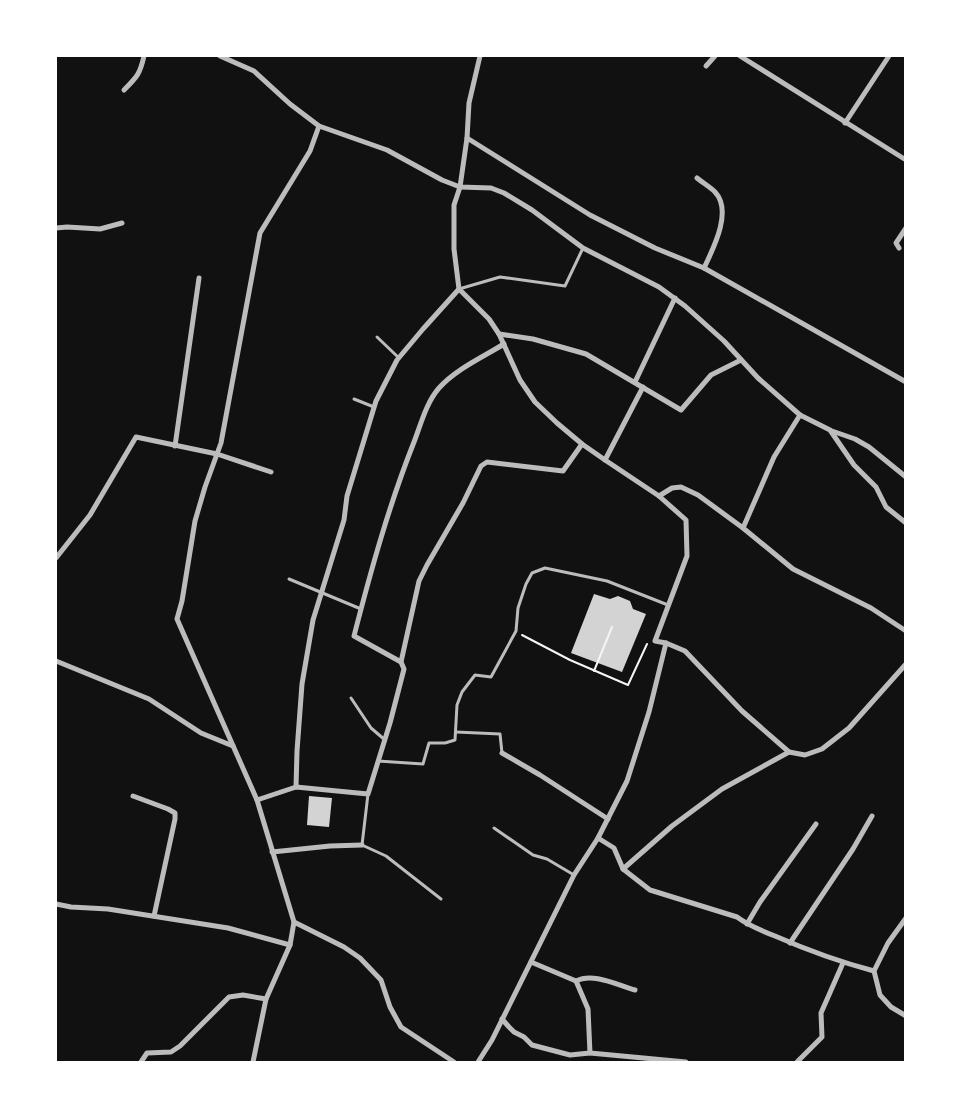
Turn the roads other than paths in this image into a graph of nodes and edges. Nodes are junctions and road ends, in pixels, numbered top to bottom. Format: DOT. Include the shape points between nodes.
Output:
graph roads {
  1 [pos="144,56"];
  2 [pos="220,56"];
  3 [pos="480,56"];
  4 [pos="715,56"];
  5 [pos="740,56"];
  6 [pos="889,56"];
  7 [pos="706,66"];
  8 [pos="124,90"];
  9 [pos="845,123"];
  10 [pos="319,126"];
  11 [pos="467,138"];
  12 [pos="906,160"];
  13 [pos="696,178"];
  14 [pos="460,187"];
  15 [pos="122,223"];
  16 [pos="56,228"];
  17 [pos="906,228"];
  18 [pos="583,248"];
  19 [pos="899,248"];
  20 [pos="704,268"];
  21 [pos="199,278"];
  22 [pos="459,289"];
  23 [pos="675,298"];
  24 [pos="499,334"];
  25 [pos="377,337"];
  26 [pos="504,344"];
  27 [pos="399,358"];
  28 [pos="741,360"];
  29 [pos="635,382"];
  30 [pos="906,382"];
  31 [pos="643,387"];
  32 [pos="354,399"];
  33 [pos="374,407"];
  34 [pos="800,415"];
  35 [pos="830,430"];
  36 [pos="582,444"];
  37 [pos="175,446"];
  38 [pos="217,454"];
  39 [pos="605,460"];
  40 [pos="271,472"];
  41 [pos="906,477"];
  42 [pos="659,496"];
  43 [pos="906,523"];
  44 [pos="743,528"];
  45 [pos="56,558"];
  46 [pos="289,579"];
  47 [pos="321,593"];
  48 [pos="668,605"];
  49 [pos="361,609"];
  50 [pos="906,631"];
  51 [pos="666,643"];
  52 [pos="56,661"];
  53 [pos="401,662"];
  54 [pos="906,664"];
  55 [pos="351,698"];
  56 [pos="456,732"];
  57 [pos="385,740"];
  58 [pos="233,746"];
  59 [pos="789,752"];
  60 [pos="502,753"];
  61 [pos="378,761"];
  62 [pos="296,787"];
  63 [pos="368,794"];
  64 [pos="133,796"];
  65 [pos="257,800"];
  66 [pos="872,816"];
  67 [pos="608,819"];
  68 [pos="816,824"];
  69 [pos="494,828"];
  70 [pos="598,838"];
  71 [pos="362,845"];
  72 [pos="272,852"];
  73 [pos="623,869"];
  74 [pos="574,875"];
  75 [pos="441,899"];
  76 [pos="56,904"];
  77 [pos="154,916"];
  78 [pos="906,918"];
  79 [pos="294,922"];
  80 [pos="747,924"];
  81 [pos="790,943"];
  82 [pos="290,945"];
  83 [pos="531,962"];
  84 [pos="843,963"];
  85 [pos="874,971"];
  86 [pos="576,981"];
  87 [pos="635,990"];
  88 [pos="266,999"];
  89 [pos="906,1016"];
  90 [pos="502,1019"];
  91 [pos="590,1053"];
  92 [pos="141,1062"];
  93 [pos="253,1062"];
  94 [pos="454,1062"];
  95 [pos="478,1062"];
  96 [pos="686,1062"];
  97 [pos="797,1062"];
  1 -- 8 [label="street" via="137,77"];
  2 -- 10 [label="street" via="254,71"];
  3 -- 11 [label="street"];
  4 -- 7 [label="street"];
  5 -- 9 [label="street"];
  6 -- 9 [label="street"];
  9 -- 12 [label="street"];
  10 -- 14 [label="street" via="387,150"];
  10 -- 38 [label="street" via="310,151 260,233"];
  11 -- 14 [label="street"];
  11 -- 20 [label="street" via="590,215"];
  13 -- 20 [label="street" via="717,194 722,207 716,243"];
  14 -- 18 [label="street" via="491,188 504,193"];
  14 -- 22 [label="street" via="454,204"];
  15 -- 16 [label="street" via="100,229"];
  17 -- 19 [label="street" via="896,243"];
  18 -- 22 [label="lane" via="565,286 500,277"];
  18 -- 23 [label="street"];
  20 -- 30 [label="street"];
  21 -- 37 [label="street"];
  22 -- 24 [label="street"];
  22 -- 27 [label="street"];
  23 -- 28 [label="street"];
  23 -- 29 [label="street"];
  24 -- 26 [label="street"];
  24 -- 29 [label="street" via="586,354"];
  25 -- 27 [label="lane"];
  26 -- 36 [label="street" via="535,402"];
  26 -- 49 [label="street" via="453,375 438,389 426,410 396,487"];
  27 -- 33 [label="street"];
  28 -- 31 [label="street" via="711,375 681,410"];
  28 -- 34 [label="street"];
  29 -- 31 [label="street"];
  31 -- 39 [label="street"];
  32 -- 33 [label="lane"];
  33 -- 47 [label="street"];
  34 -- 35 [label="street"];
  34 -- 44 [label="street" via="774,456"];
  35 -- 41 [label="street" via="862,443"];
  35 -- 43 [label="street" via="854,465 876,487 886,507"];
  36 -- 39 [label="street"];
  36 -- 53 [label="street" via="563,471 487,462 481,466 419,581"];
  37 -- 38 [label="street"];
  37 -- 45 [label="street" via="136,437 90,515"];
  38 -- 40 [label="street"];
  38 -- 58 [label="street" via="195,521 177,619"];
  39 -- 42 [label="street"];
  42 -- 44 [label="street" via="681,487"];
  42 -- 48 [label="street" via="686,520 687,556"];
  44 -- 50 [label="street" via="793,569 871,608"];
  46 -- 47 [label="lane"];
  47 -- 49 [label="lane"];
  47 -- 62 [label="street" via="302,684"];
  48 -- 51 [label="street" via="656,641"];
  48 -- 56 [label="lane" via="607,581 545,568 532,573 518,608 516,632 491,676 475,675 462,692 457,705"];
  49 -- 53 [label="street" via="354,636"];
  51 -- 59 [label="street" via="685,651 742,711"];
  51 -- 67 [label="street" via="627,781"];
  52 -- 58 [label="street" via="149,699 201,733"];
  53 -- 57 [label="street" via="404,669"];
  54 -- 59 [label="street" via="849,729 805,755"];
  55 -- 57 [label="lane" via="371,728"];
  56 -- 60 [label="lane" via="500,734"];
  56 -- 61 [label="lane" via="455,740 446,744 429,743 423,764"];
  57 -- 61 [label="street"];
  58 -- 65 [label="street"];
  59 -- 73 [label="street" via="722,789"];
  60 -- 67 [label="street"];
  61 -- 63 [label="street"];
  62 -- 63 [label="street"];
  62 -- 65 [label="street"];
  63 -- 71 [label="lane"];
  64 -- 77 [label="street" via="175,813"];
  65 -- 72 [label="street"];
  66 -- 81 [label="street"];
  67 -- 70 [label="street"];
  68 -- 80 [label="street"];
  69 -- 74 [label="lane" via="533,855"];
  70 -- 73 [label="street" via="614,848"];
  70 -- 74 [label="street"];
  71 -- 72 [label="street"];
  71 -- 75 [label="lane" via="386,856"];
  72 -- 79 [label="street"];
  73 -- 80 [label="street" via="650,890 737,917"];
  74 -- 83 [label="street"];
  76 -- 77 [label="street"];
  77 -- 82 [label="street" via="228,928"];
  78 -- 85 [label="street"];
  79 -- 82 [label="street"];
  79 -- 94 [label="street" via="360,958 381,980 401,1027"];
  80 -- 81 [label="street"];
  81 -- 84 [label="street"];
  82 -- 88 [label="street"];
  83 -- 86 [label="street"];
  83 -- 90 [label="street"];
  84 -- 85 [label="street"];
  84 -- 97 [label="street" via="821,1013 822,1037"];
  85 -- 89 [label="street" via="880,995"];
  86 -- 87 [label="street" via="599,979"];
  86 -- 91 [label="street" via="588,1009"];
  88 -- 92 [label="street" via="229,997 180,1046 171,1052 147,1053"];
  88 -- 93 [label="street"];
  90 -- 91 [label="street" via="532,1045 570,1055"];
  90 -- 95 [label="street"];
  91 -- 96 [label="street"];
}
